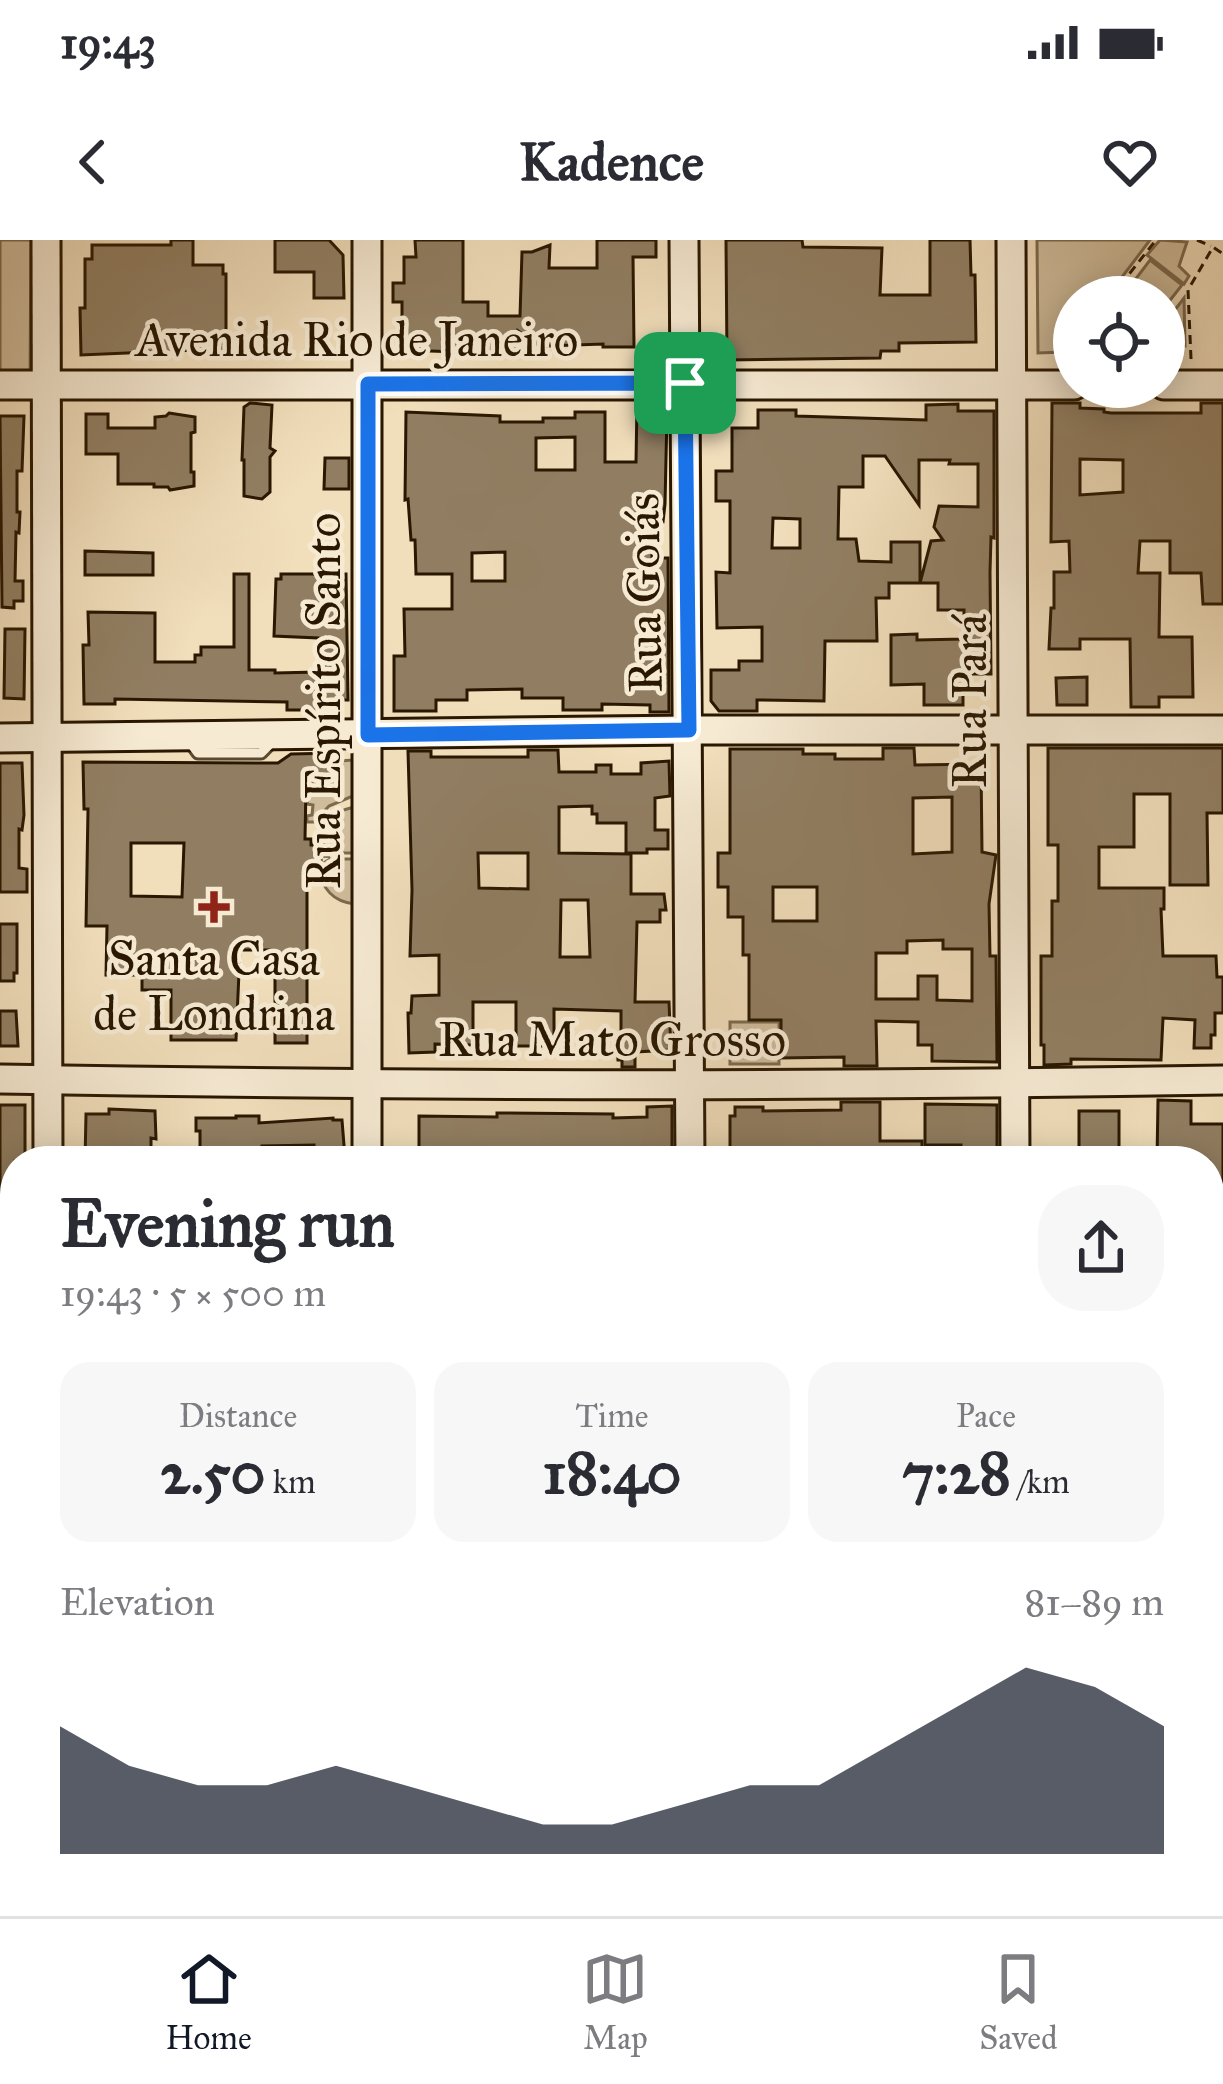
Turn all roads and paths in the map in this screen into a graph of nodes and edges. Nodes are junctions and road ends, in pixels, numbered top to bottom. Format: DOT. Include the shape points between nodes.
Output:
graph roads {
  1 [pos="46,240"];
  2 [pos="367,240"];
  3 [pos="684,240"];
  4 [pos="1011,240"];
  5 [pos="1156,240"];
  6 [pos="1197,240"];
  7 [pos="1213,247"];
  8 [pos="1223,254"];
  9 [pos="1128,276"];
  10 [pos="1185,318"];
  11 [pos="685,383"];
  12 [pos="368,384"];
  13 [pos="0,385"];
  14 [pos="46,385"];
  15 [pos="1011,385"];
  16 [pos="1053,385"];
  17 [pos="1185,385"];
  18 [pos="1223,385"];
  19 [pos="1015,729"];
  20 [pos="689,730"];
  21 [pos="1223,730"];
  22 [pos="368,735"];
  23 [pos="0,738"];
  24 [pos="47,738"];
  25 [pos="0,1079"];
  26 [pos="48,1080"];
  27 [pos="1223,1080"];
  28 [pos="367,1083"];
  29 [pos="690,1084"];
  30 [pos="1015,1084"];
  31 [pos="48,1146"];
  32 [pos="367,1146"];
  33 [pos="690,1146"];
  34 [pos="1015,1146"];
  1 -- 14 [label="street"];
  2 -- 12 [label="street, Rua Espírito Santo"];
  3 -- 11 [label="street, Rua Goiás"];
  4 -- 15 [label="street, Rua Pará"];
  5 -- 9 [label="path"];
  6 -- 7 [label="path"];
  7 -- 8 [label="path"];
  7 -- 10 [label="path" via="1188,290"];
  11 -- 12 [label="street, Avenida Rio de Janeiro"];
  11 -- 15 [label="street, Avenida Rio de Janeiro"];
  11 -- 20 [label="street, Rua Goiás"];
  12 -- 14 [label="street, Avenida Rio de Janeiro"];
  12 -- 22 [label="street, Rua Espírito Santo"];
  13 -- 14 [label="street, Avenida Rio de Janeiro"];
  14 -- 24 [label="street"];
  15 -- 16 [label="street, Avenida Rio de Janeiro"];
  15 -- 19 [label="street, Rua Pará"];
  17 -- 18 [label="street"];
  19 -- 20 [label="street"];
  19 -- 21 [label="street"];
  19 -- 30 [label="street, Rua Pará"];
  20 -- 22 [label="street"];
  20 -- 29 [label="street, Rua Goiás"];
  22 -- 24 [label="street"];
  22 -- 28 [label="street, Rua Espírito Santo"];
  23 -- 24 [label="street"];
  24 -- 26 [label="street"];
  25 -- 26 [label="street, Rua Mato Grosso"];
  26 -- 28 [label="street, Rua Mato Grosso"];
  26 -- 31 [label="street"];
  27 -- 30 [label="street, Rua Mato Grosso"];
  28 -- 29 [label="street, Rua Mato Grosso"];
  28 -- 32 [label="street, Rua Espírito Santo"];
  29 -- 30 [label="street, Rua Mato Grosso"];
  29 -- 33 [label="street, Rua Goiás"];
  30 -- 34 [label="street, Rua Pará"];
}
